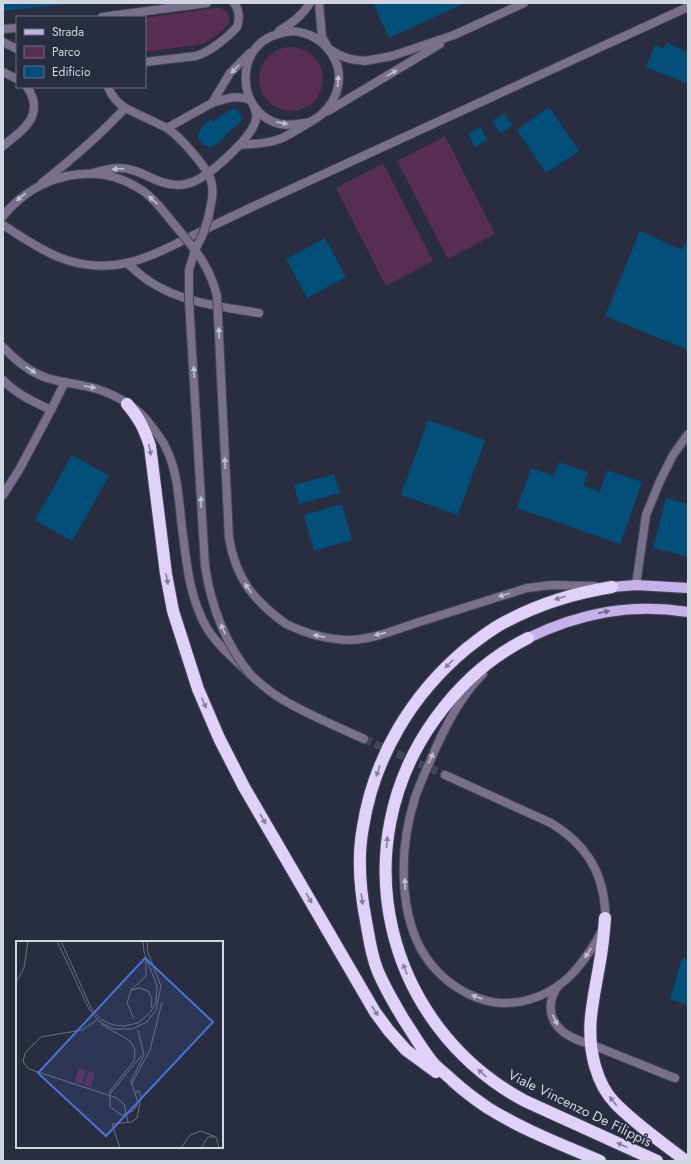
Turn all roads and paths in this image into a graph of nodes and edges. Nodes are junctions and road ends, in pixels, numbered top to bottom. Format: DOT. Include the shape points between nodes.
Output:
graph roads {
  1 [pos="207,3"];
  2 [pos="234,3"];
  3 [pos="310,3"];
  4 [pos="319,3"];
  5 [pos="524,3"];
  6 [pos="688,7"];
  7 [pos="110,16"];
  8 [pos="16,28"];
  9 [pos="3,29"];
  10 [pos="273,35"];
  11 [pos="454,35"];
  12 [pos="262,41"];
  13 [pos="3,42"];
  14 [pos="16,48"];
  15 [pos="329,49"];
  16 [pos="146,62"];
  17 [pos="3,72"];
  18 [pos="16,78"];
  19 [pos="28,88"];
  20 [pos="108,88"];
  21 [pos="212,103"];
  22 [pos="252,103"];
  23 [pos="125,108"];
  24 [pos="322,114"];
  25 [pos="310,122"];
  26 [pos="167,128"];
  27 [pos="240,145"];
  28 [pos="3,146"];
  29 [pos="92,173"];
  30 [pos="207,173"];
  31 [pos="42,183"];
  32 [pos="3,216"];
  33 [pos="3,225"];
  34 [pos="196,250"];
  35 [pos="127,263"];
  36 [pos="259,314"];
  37 [pos="3,347"];
  38 [pos="3,380"];
  39 [pos="65,382"];
  40 [pos="127,404"];
  41 [pos="51,410"];
  42 [pos="688,434"];
  43 [pos="3,495"];
  44 [pos="636,585"];
  45 [pos="612,587"];
  46 [pos="688,588"];
  47 [pos="688,612"];
  48 [pos="528,638"];
  49 [pos="250,674"];
  50 [pos="364,739"];
  51 [pos="445,775"];
  52 [pos="605,918"];
  53 [pos="560,985"];
  54 [pos="590,1044"];
  55 [pos="675,1078"];
  56 [pos="466,1092"];
  57 [pos="600,1161"];
  58 [pos="657,1161"];
  59 [pos="686,1161"];
  1 -- 7 [label="street"];
  2 -- 16 [label="street" via="238,9 239,22 204,54"];
  3 -- 10 [label="street" via="295,21"];
  4 -- 15 [label="street" via="322,37"];
  5 -- 11 [label="street"];
  6 -- 35 [label="street" via="240,212 163,250"];
  8 -- 9 [label="street"];
  10 -- 12 [label="street"];
  10 -- 15 [label="street" via="287,31 309,34"];
  11 -- 15 [label="street" via="392,56 365,61 350,59"];
  24 -- 11 [label="street, one-way"];
  12 -- 21 [label="street, one-way" via="230,73"];
  12 -- 22 [label="street" via="246,68 245,84"];
  13 -- 14 [label="street"];
  24 -- 15 [label="street, one-way" via="332,104 338,90 336,61"];
  17 -- 18 [label="street"];
  19 -- 28 [label="street" via="34,106 32,116 28,125"];
  20 -- 23 [label="street" via="111,96"];
  21 -- 22 [label="street" via="243,96"];
  21 -- 26 [label="street"];
  22 -- 25 [label="street, one-way" via="265,117 279,124"];
  22 -- 27 [label="street" via="256,113 254,126"];
  23 -- 26 [label="street"];
  23 -- 31 [label="street" via="83,150"];
  24 -- 25 [label="street"];
  25 -- 27 [label="street" via="274,141"];
  26 -- 30 [label="street" via="183,141"];
  27 -- 30 [label="street"];
  30 -- 29 [label="street, one-way" via="192,182 178,185 158,181 130,169 118,168"];
  29 -- 31 [label="street" via="69,175"];
  34 -- 29 [label="street, one-way, bridge" via="144,191 129,182"];
  30 -- 34 [label="street, bridge" via="213,192 208,219"];
  31 -- 32 [label="street, one-way" via="24,194"];
  33 -- 35 [label="street" via="44,251 69,262 92,266"];
  45 -- 34 [label="street, one-way, bridge" via="552,585 527,588 382,634 353,640 302,632 270,613 250,592 236,568 232,553 229,538 217,296 210,273"];
  49 -- 34 [label="street, one-way, bridge" via="232,649 208,590 189,301 190,270"];
  35 -- 36 [label="street" via="149,281 173,293 208,304"];
  37 -- 39 [label="street, one-way" via="33,372"];
  38 -- 41 [label="street" via="10,388"];
  39 -- 40 [label="street, one-way" via="97,389"];
  39 -- 41 [label="street"];
  40 -- 49 [label="street, bridge" via="148,422 166,448 173,466 188,570 200,614 221,647"];
  40 -- 56 [label="highway, one-way" via="139,418 150,446 173,611 198,689 219,738 244,787 375,1012 406,1050"];
  41 -- 43 [label="street"];
  42 -- 44 [label="street" via="673,455 646,515"];
  44 -- 45 [label="main road"];
  44 -- 46 [label="main road"];
  45 -- 56 [label="highway, one-way" via="583,591 533,608 505,622 453,660 430,683 408,712 391,741 369,798 360,855 360,885 369,940 377,969 390,996 418,1041 435,1064"];
  48 -- 47 [label="main road, Viale Vincenzo De Filippis, one-way" via="548,628 614,610 650,608"];
  53 -- 48 [label="street, one-way" via="532,999 510,1003 492,1002 464,992 453,985 436,970 419,947 412,930 404,885 407,837 415,799 444,731 456,708 481,675"];
  58 -- 48 [label="highway, Viale Vincenzo De Filippis, one-way" via="525,1101 506,1091 472,1065 444,1034 409,980 391,925 385,865 388,833 402,779 413,753 444,707 462,686 499,655"];
  49 -- 50 [label="street" via="266,688 302,710"];
  51 -- 52 [label="street" via="566,832 578,843 597,871 602,886"];
  52 -- 53 [label="street, one-way" via="580,965"];
  52 -- 54 [label="highway" via="603,946 590,1013"];
  53 -- 54 [label="street, one-way" via="551,1000 552,1016 556,1024 568,1035"];
  54 -- 55 [label="street"];
  59 -- 54 [label="highway, one-way" via="614,1103 598,1076"];
  56 -- 57 [label="highway" via="519,1125"];
}
